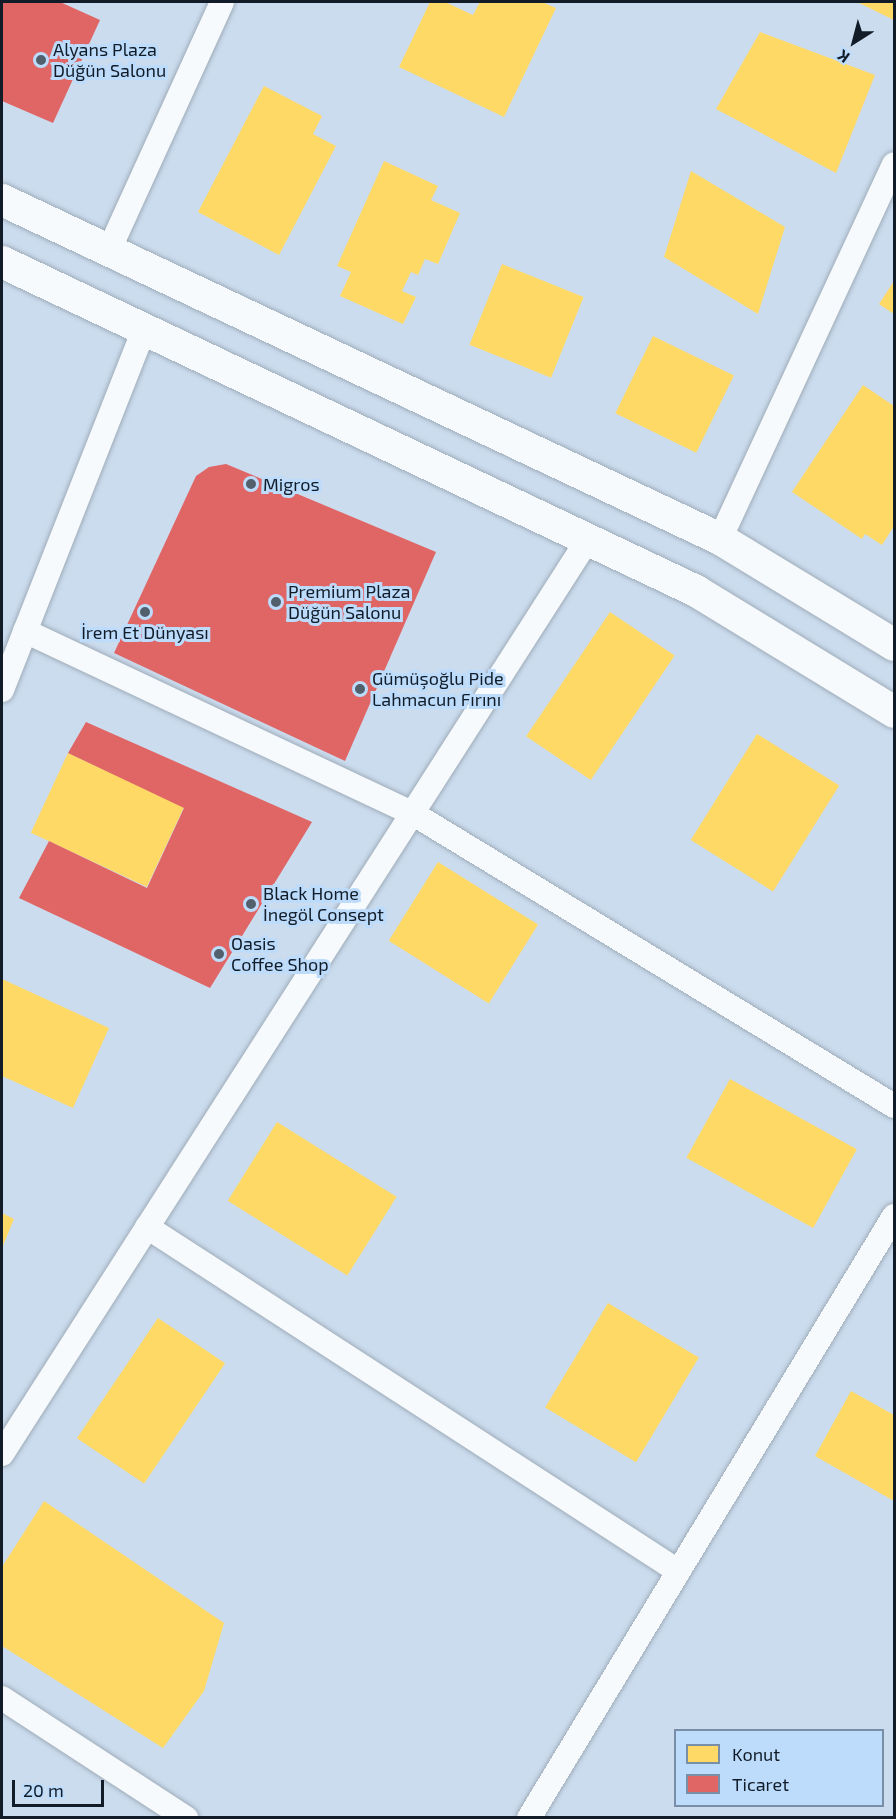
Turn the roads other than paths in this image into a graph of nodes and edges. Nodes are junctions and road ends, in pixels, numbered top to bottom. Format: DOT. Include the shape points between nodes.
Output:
graph roads {
  1 [pos="222,2"];
  2 [pos="894,164"];
  3 [pos="2,200"];
  4 [pos="110,248"];
  5 [pos="2,262"];
  6 [pos="144,330"];
  7 [pos="588,539"];
  8 [pos="720,539"];
  9 [pos="25,631"];
  10 [pos="894,645"];
  11 [pos="2,690"];
  12 [pos="894,712"];
  13 [pos="412,813"];
  14 [pos="894,1106"];
  15 [pos="894,1216"];
  16 [pos="147,1227"];
  17 [pos="2,1454"];
  18 [pos="678,1572"];
  19 [pos="2,1698"];
  20 [pos="186,1818"];
  21 [pos="529,1818"];
  1 -- 4 [label="street"];
  2 -- 8 [label="street"];
  3 -- 4 [label="street"];
  4 -- 8 [label="street"];
  5 -- 6 [label="street"];
  6 -- 7 [label="street"];
  6 -- 9 [label="street"];
  7 -- 12 [label="street" via="696,591"];
  7 -- 13 [label="street"];
  8 -- 10 [label="street"];
  9 -- 11 [label="street"];
  9 -- 13 [label="street"];
  13 -- 14 [label="street"];
  13 -- 16 [label="street"];
  15 -- 18 [label="street"];
  16 -- 17 [label="street"];
  16 -- 18 [label="street"];
  18 -- 21 [label="street"];
  19 -- 20 [label="street"];
}
